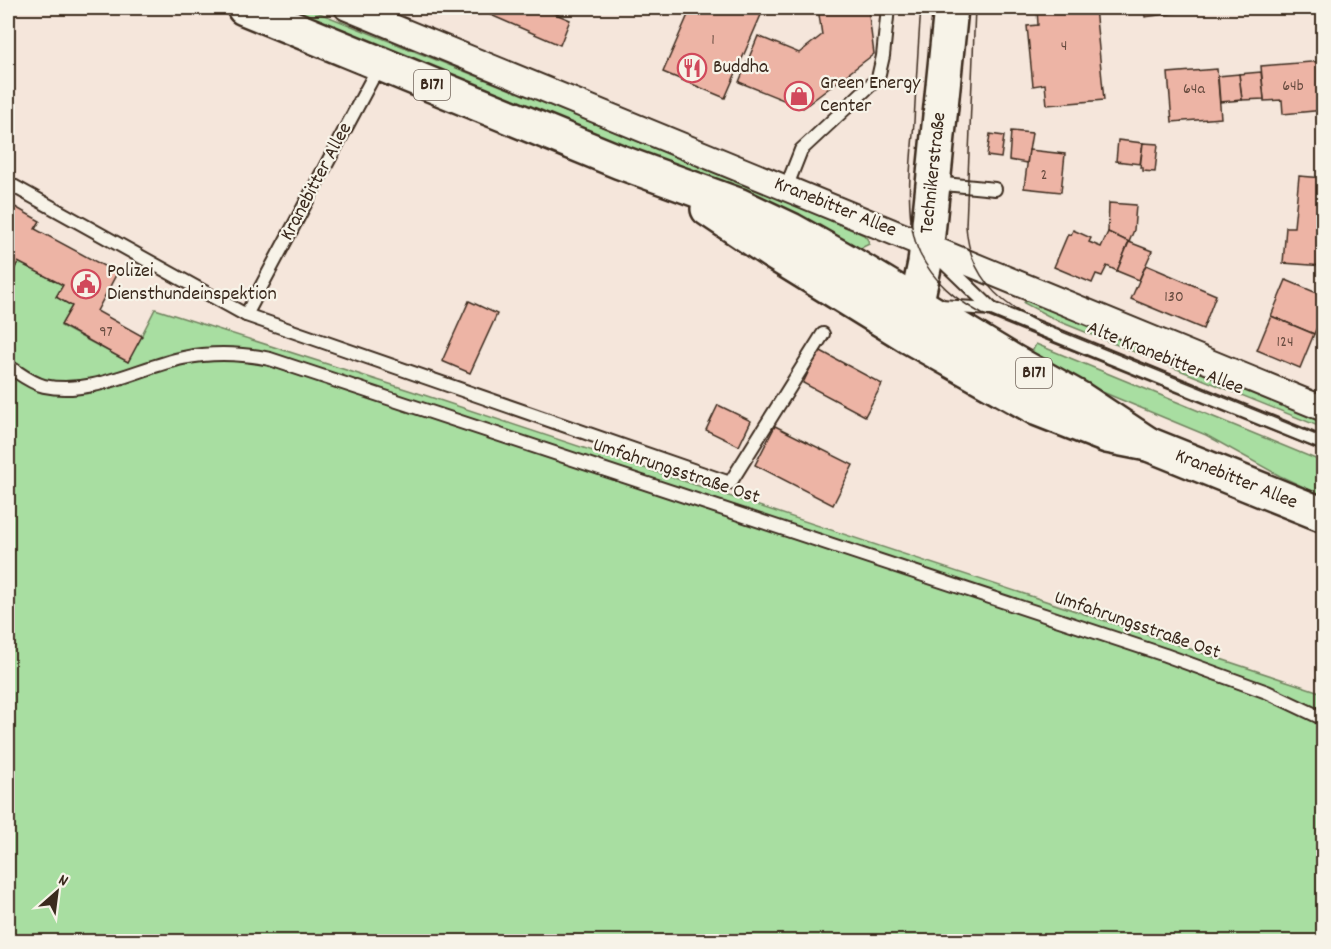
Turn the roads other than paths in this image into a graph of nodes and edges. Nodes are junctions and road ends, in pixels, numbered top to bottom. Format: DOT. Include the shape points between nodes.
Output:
graph roads {
  1 [pos="244,8"];
  2 [pos="347,8"];
  3 [pos="888,8"];
  4 [pos="951,8"];
  5 [pos="380,63"];
  6 [pos="661,178"];
  7 [pos="8,183"];
  8 [pos="934,183"];
  9 [pos="786,188"];
  10 [pos="995,189"];
  11 [pos="927,246"];
  12 [pos="917,305"];
  13 [pos="992,309"];
  14 [pos="246,315"];
  15 [pos="823,334"];
  16 [pos="910,337"];
  17 [pos="8,366"];
  18 [pos="1323,409"];
  19 [pos="1148,444"];
  20 [pos="1323,444"];
  21 [pos="1323,515"];
  22 [pos="1323,719"];
  1 -- 5 [label="main road, Kranebitter Allee / B171"];
  2 -- 9 [label="street, Kranebitter Allee"];
  3 -- 9 [label="lane" via="878,78 801,150"];
  4 -- 8 [label="main road, Technikerstraße"];
  5 -- 6 [label="main road, Kranebitter Allee / B171"];
  5 -- 14 [label="lane, Kranebitter Allee"];
  6 -- 12 [label="main road, Kranebitter Allee / B171" via="738,205 791,230"];
  6 -- 16 [label="main road, Kranebitter Allee / B171"];
  7 -- 14 [label="lane"];
  8 -- 10 [label="lane"];
  8 -- 11 [label="main road, Technikerstraße"];
  9 -- 11 [label="street, Kranebitter Allee"];
  11 -- 12 [label="main road, Technikerstraße"];
  11 -- 13 [label="lane"];
  11 -- 18 [label="street, Kranebitter Allee"];
  12 -- 13 [label="lane"];
  12 -- 16 [label="main road, Technikerstraße"];
  12 -- 19 [label="main road, Kranebitter Allee / B171" via="1080,399"];
  13 -- 20 [label="lane, Alte Kranebitter Allee"];
  14 -- 15 [label="lane" via="730,483"];
  16 -- 19 [label="main road, Kranebitter Allee / B171" via="1038,409 1107,436"];
  17 -- 22 [label="lane, Umfahrungsstraße Ost" via="43,386 66,388 90,386 201,355 270,359 1166,656 1267,692"];
  19 -- 21 [label="main road, Kranebitter Allee / B171"];
}
